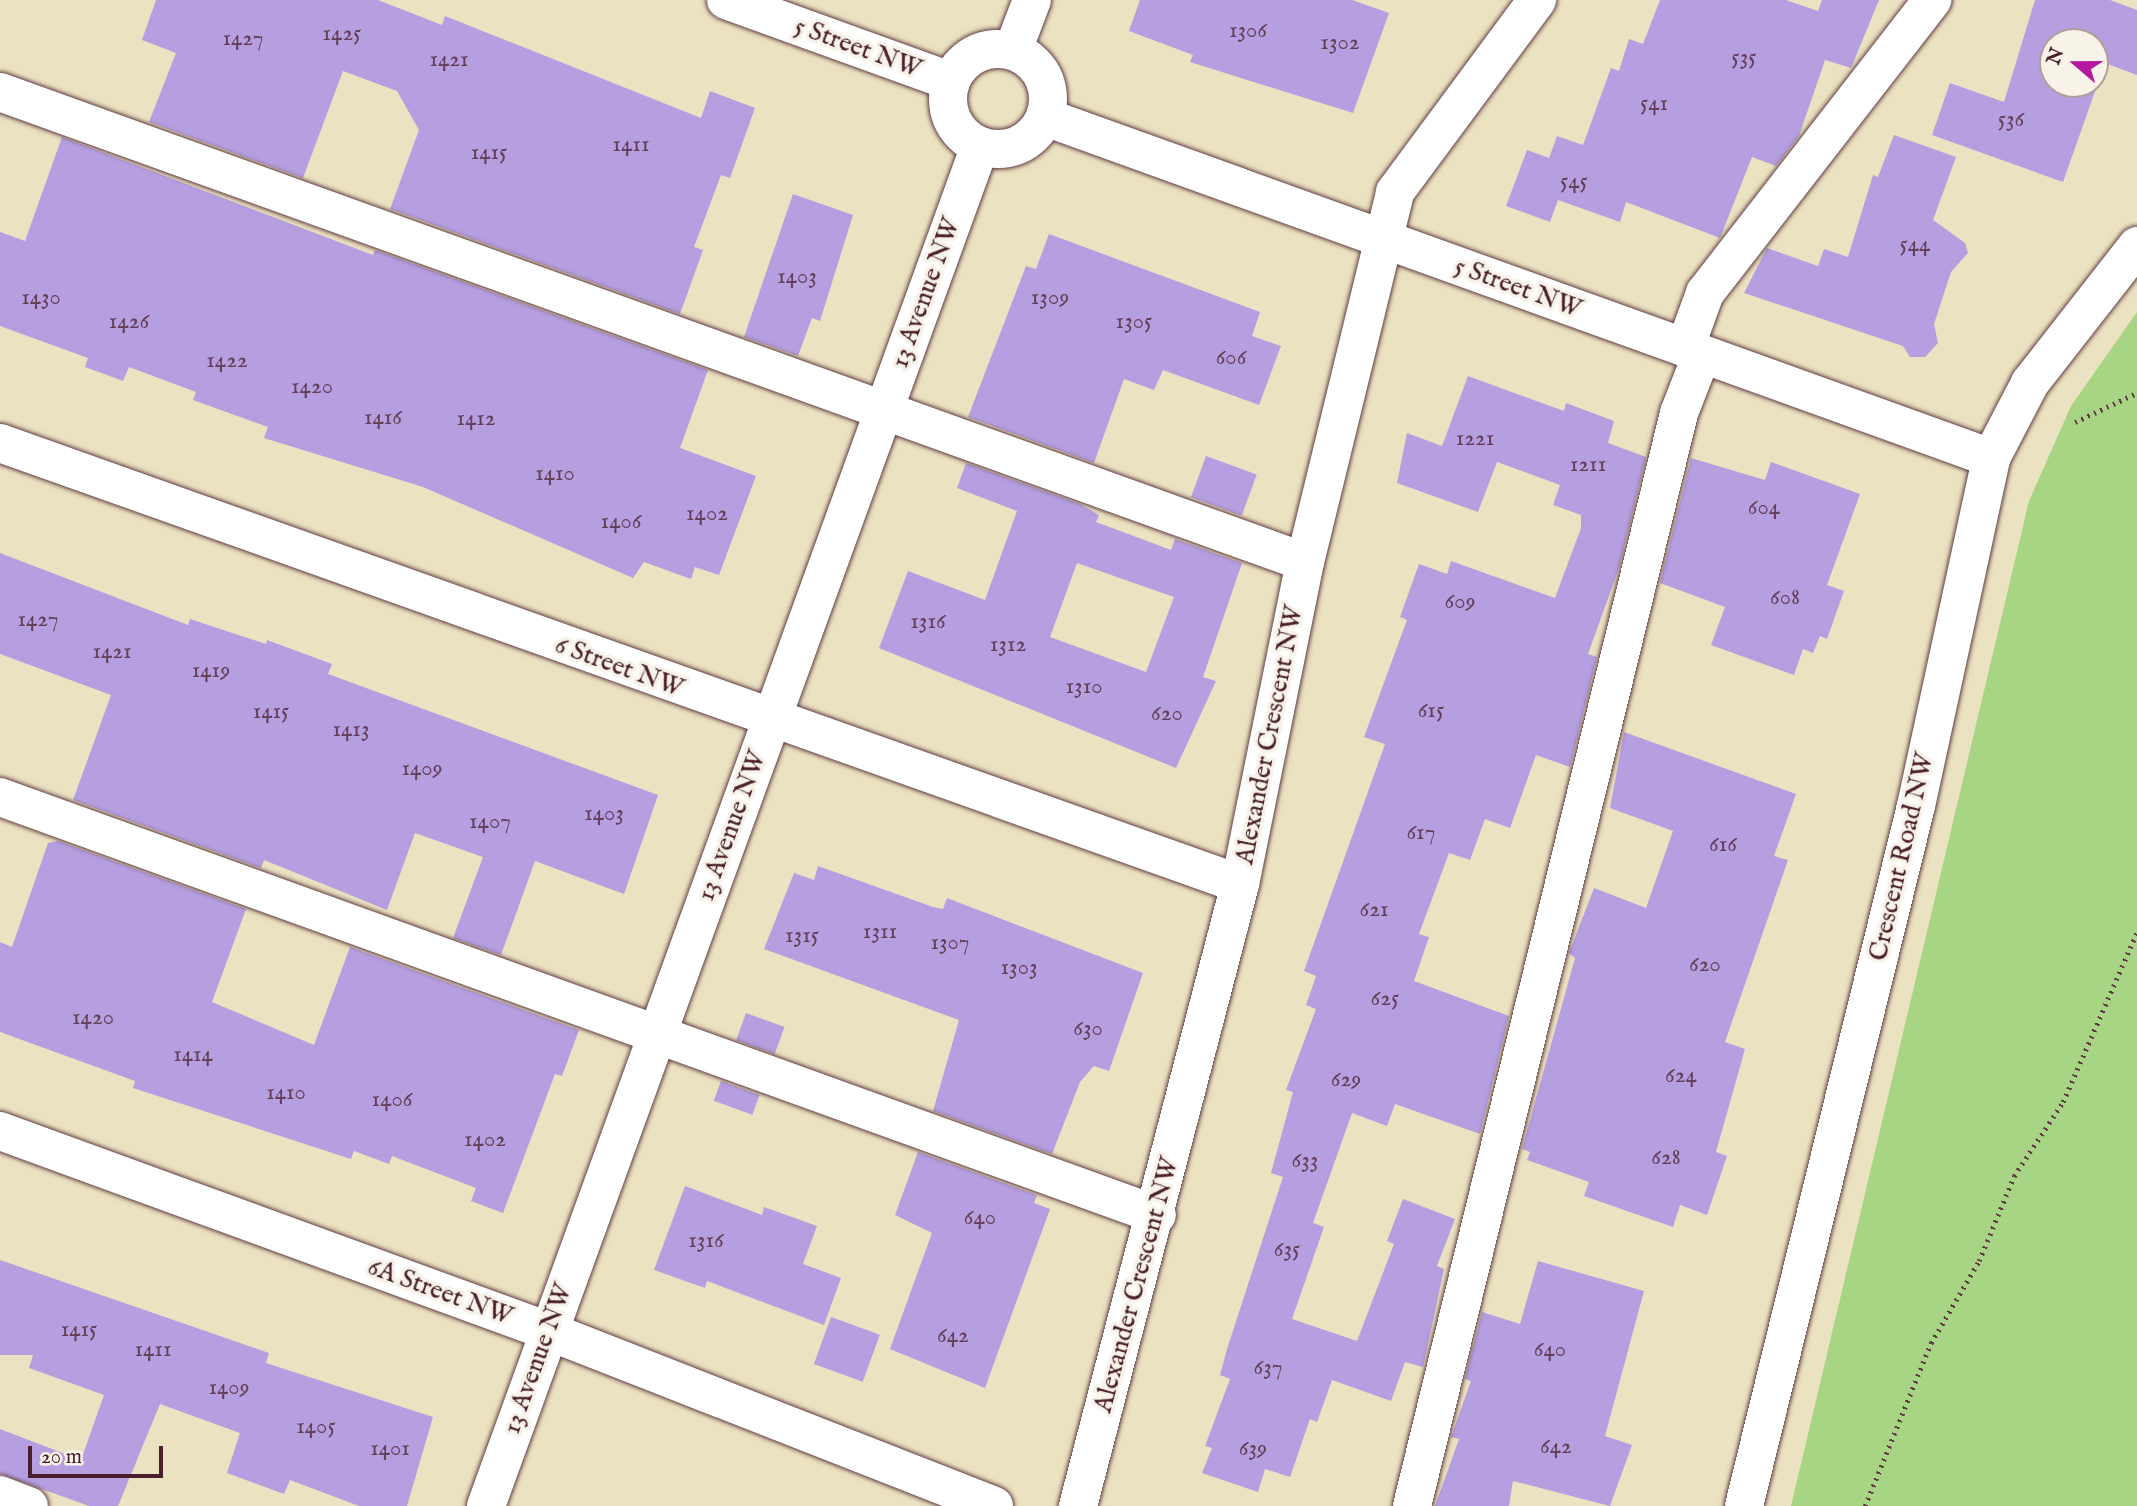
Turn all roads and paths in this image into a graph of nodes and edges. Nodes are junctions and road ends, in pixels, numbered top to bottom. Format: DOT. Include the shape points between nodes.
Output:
graph roads {
  1 [pos="726,0"];
  2 [pos="1032,0"];
  3 [pos="1537,0"];
  4 [pos="1932,0"];
  5 [pos="1013,50"];
  6 [pos="950,81"];
  7 [pos="0,92"];
  8 [pos="1045,117"];
  9 [pos="980,146"];
  10 [pos="1383,239"];
  11 [pos="2137,246"];
  12 [pos="1693,351"];
  13 [pos="2137,393"];
  14 [pos="885,408"];
  15 [pos="2075,422"];
  16 [pos="0,443"];
  17 [pos="1991,458"];
  18 [pos="1305,562"];
  19 [pos="771,722"];
  20 [pos="0,797"];
  21 [pos="1240,884"];
  22 [pos="2137,932"];
  23 [pos="657,1034"];
  24 [pos="0,1131"];
  25 [pos="1157,1215"];
  26 [pos="548,1331"];
  27 [pos="0,1495"];
  28 [pos="29,1506"];
  29 [pos="486,1506"];
  30 [pos="994,1506"];
  31 [pos="1078,1506"];
  32 [pos="1412,1506"];
  33 [pos="1744,1506"];
  34 [pos="1865,1506"];
  1 -- 6 [label="street, 5 Street NW"];
  2 -- 5 [label="street"];
  3 -- 10 [label="street, Alexander Crescent NW" via="1395,192"];
  4 -- 12 [label="street" via="1705,293"];
  5 -- 6 [label="street" via="983,50"];
  5 -- 8 [label="street" via="1040,70 1046,85"];
  6 -- 9 [label="street" via="955,127"];
  7 -- 14 [label="street"];
  8 -- 9 [label="street" via="1025,141 996,150"];
  8 -- 10 [label="street, 5 Street NW"];
  9 -- 14 [label="street, 13 Avenue NW"];
  10 -- 12 [label="street, 5 Street NW"];
  10 -- 18 [label="street, Alexander Crescent NW"];
  11 -- 17 [label="street, Crescent Road NW" via="2030,383"];
  12 -- 17 [label="street, 5 Street NW"];
  12 -- 32 [label="street"];
  13 -- 15 [label="path"];
  14 -- 18 [label="street"];
  14 -- 19 [label="street, 13 Avenue NW"];
  16 -- 19 [label="street, 6 Street NW"];
  17 -- 33 [label="street, Crescent Road NW" via="1916,806"];
  18 -- 21 [label="street, Alexander Crescent NW"];
  19 -- 21 [label="street, 6 Street NW"];
  19 -- 23 [label="street, 13 Avenue NW"];
  20 -- 23 [label="street"];
  21 -- 25 [label="street, Alexander Crescent NW"];
  22 -- 34 [label="path" via="2063,1102 2014,1176 1979,1261 1931,1343"];
  23 -- 25 [label="street"];
  23 -- 26 [label="street, 13 Avenue NW"];
  24 -- 26 [label="street, 6A Street NW"];
  25 -- 31 [label="street, Alexander Crescent NW"];
  26 -- 29 [label="street, 13 Avenue NW"];
  26 -- 30 [label="street, 6A Street NW"];
  27 -- 28 [label="street"];
}
